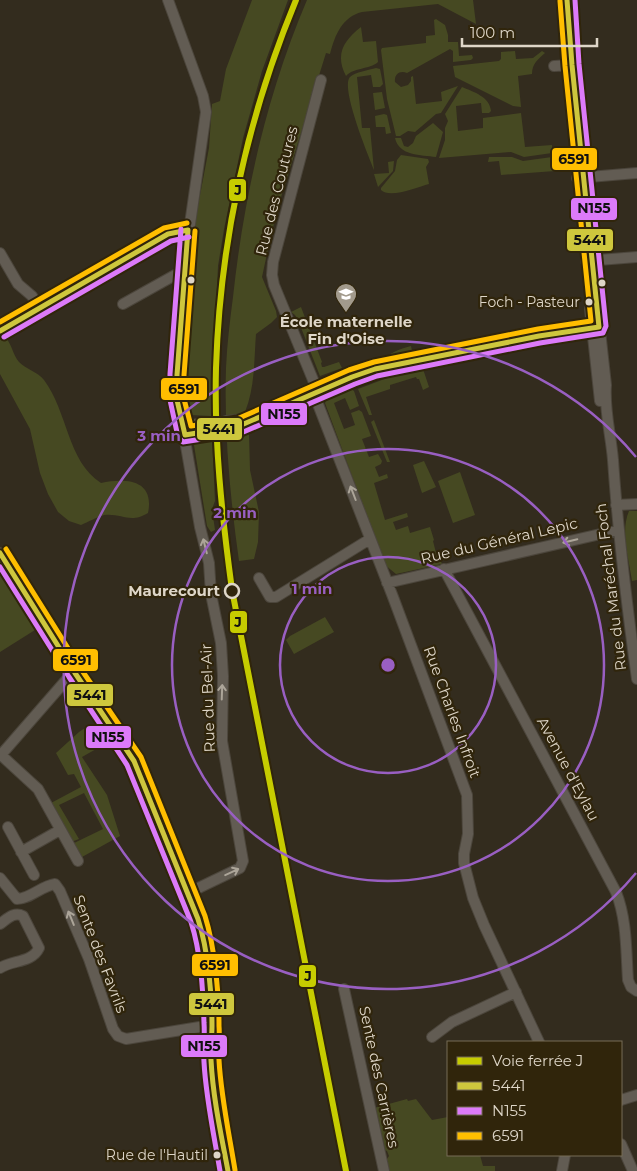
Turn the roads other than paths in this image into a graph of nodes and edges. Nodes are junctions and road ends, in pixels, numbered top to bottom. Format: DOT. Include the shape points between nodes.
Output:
graph roads {
  1 [pos="168,0"];
  2 [pos="561,0"];
  3 [pos="568,0"];
  4 [pos="569,65"];
  5 [pos="554,66"];
  6 [pos="321,80"];
  7 [pos="637,172"];
  8 [pos="580,177"];
  9 [pos="188,230"];
  10 [pos="0,253"];
  11 [pos="637,257"];
  12 [pos="589,261"];
  13 [pos="185,272"];
  14 [pos="123,304"];
  15 [pos="39,308"];
  16 [pos="595,327"];
  17 [pos="0,331"];
  18 [pos="316,393"];
  19 [pos="226,425"];
  20 [pos="210,427"];
  21 [pos="184,431"];
  22 [pos="637,504"];
  23 [pos="616,505"];
  24 [pos="618,530"];
  25 [pos="370,539"];
  26 [pos="0,553"];
  27 [pos="444,569"];
  28 [pos="259,578"];
  29 [pos="387,583"];
  30 [pos="75,673"];
  31 [pos="637,679"];
  32 [pos="2,751"];
  33 [pos="8,827"];
  34 [pos="60,830"];
  35 [pos="21,852"];
  36 [pos="78,860"];
  37 [pos="34,875"];
  38 [pos="0,878"];
  39 [pos="188,893"];
  40 [pos="0,924"];
  41 [pos="0,968"];
  42 [pos="344,989"];
  43 [pos="637,991"];
  44 [pos="516,992"];
  45 [pos="212,1024"];
  46 [pos="432,1037"];
  47 [pos="539,1041"];
  48 [pos="637,1095"];
  49 [pos="622,1100"];
  50 [pos="622,1146"];
  51 [pos="565,1156"];
  52 [pos="228,1171"];
  53 [pos="384,1171"];
  54 [pos="562,1171"];
  55 [pos="633,1171"];
  1 -- 9 [label="street, Rue du Bel-Air" via="206,112"];
  2 -- 4 [label="street, Rue du Maréchal Foch"];
  3 -- 4 [label="street, Rue du Maréchal Foch"];
  4 -- 5 [label="street"];
  4 -- 8 [label="street, Rue du Maréchal Foch"];
  6 -- 18 [label="street, Rue des Coutures" via="272,275"];
  7 -- 8 [label="street"];
  8 -- 12 [label="street, Rue du Maréchal Foch"];
  9 -- 13 [label="street, Rue du Bel-Air"];
  9 -- 15 [label="street" via="168,234"];
  10 -- 15 [label="street" via="18,284 32,296"];
  11 -- 12 [label="street"];
  12 -- 16 [label="street, Rue du Maréchal Foch"];
  13 -- 14 [label="street"];
  13 -- 21 [label="street, Rue du Bel-Air" via="177,382 177,400"];
  15 -- 17 [label="street"];
  16 -- 18 [label="street" via="375,369"];
  16 -- 23 [label="street, Rue du Maréchal Foch" via="606,385"];
  18 -- 19 [label="street" via="257,417"];
  25 -- 18 [label="street, Rue Charles Infroit, one-way"];
  20 -- 21 [label="street"];
  39 -- 21 [label="street, Rue du Bel-Air, one-way" via="240,868 243,861 222,741 222,643"];
  22 -- 23 [label="street"];
  23 -- 24 [label="street, Rue du Maréchal Foch"];
  24 -- 27 [label="street, Rue du Général Lepic, one-way"];
  24 -- 31 [label="street, Rue du Maréchal Foch"];
  25 -- 28 [label="street" via="276,597 270,597"];
  25 -- 29 [label="street, Rue Charles Infroit"];
  26 -- 30 [label="street"];
  27 -- 29 [label="street, Rue du Général Lepic"];
  27 -- 43 [label="street, Avenue d'Eylau" via="616,892 625,931 628,980"];
  29 -- 44 [label="street, Rue Charles Infroit" via="467,795 468,834 464,863 469,885"];
  30 -- 32 [label="street"];
  30 -- 39 [label="street" via="134,762"];
  32 -- 34 [label="street" via="38,789"];
  33 -- 35 [label="street"];
  34 -- 35 [label="street"];
  34 -- 36 [label="street"];
  35 -- 37 [label="street"];
  45 -- 38 [label="street, Sente des Favrils, one-way" via="126,1039 118,1036 60,891 54,884 47,885 17,899"];
  39 -- 45 [label="street" via="203,935"];
  40 -- 41 [label="street" via="15,914 21,914 39,948 23,961"];
  42 -- 53 [label="street, Sente des Carrières"];
  44 -- 46 [label="street" via="452,1022"];
  44 -- 47 [label="street, Rue Charles Infroit"];
  45 -- 52 [label="street" via="215,1101"];
  48 -- 49 [label="street"];
  50 -- 55 [label="street"];
  51 -- 54 [label="street"];
}
